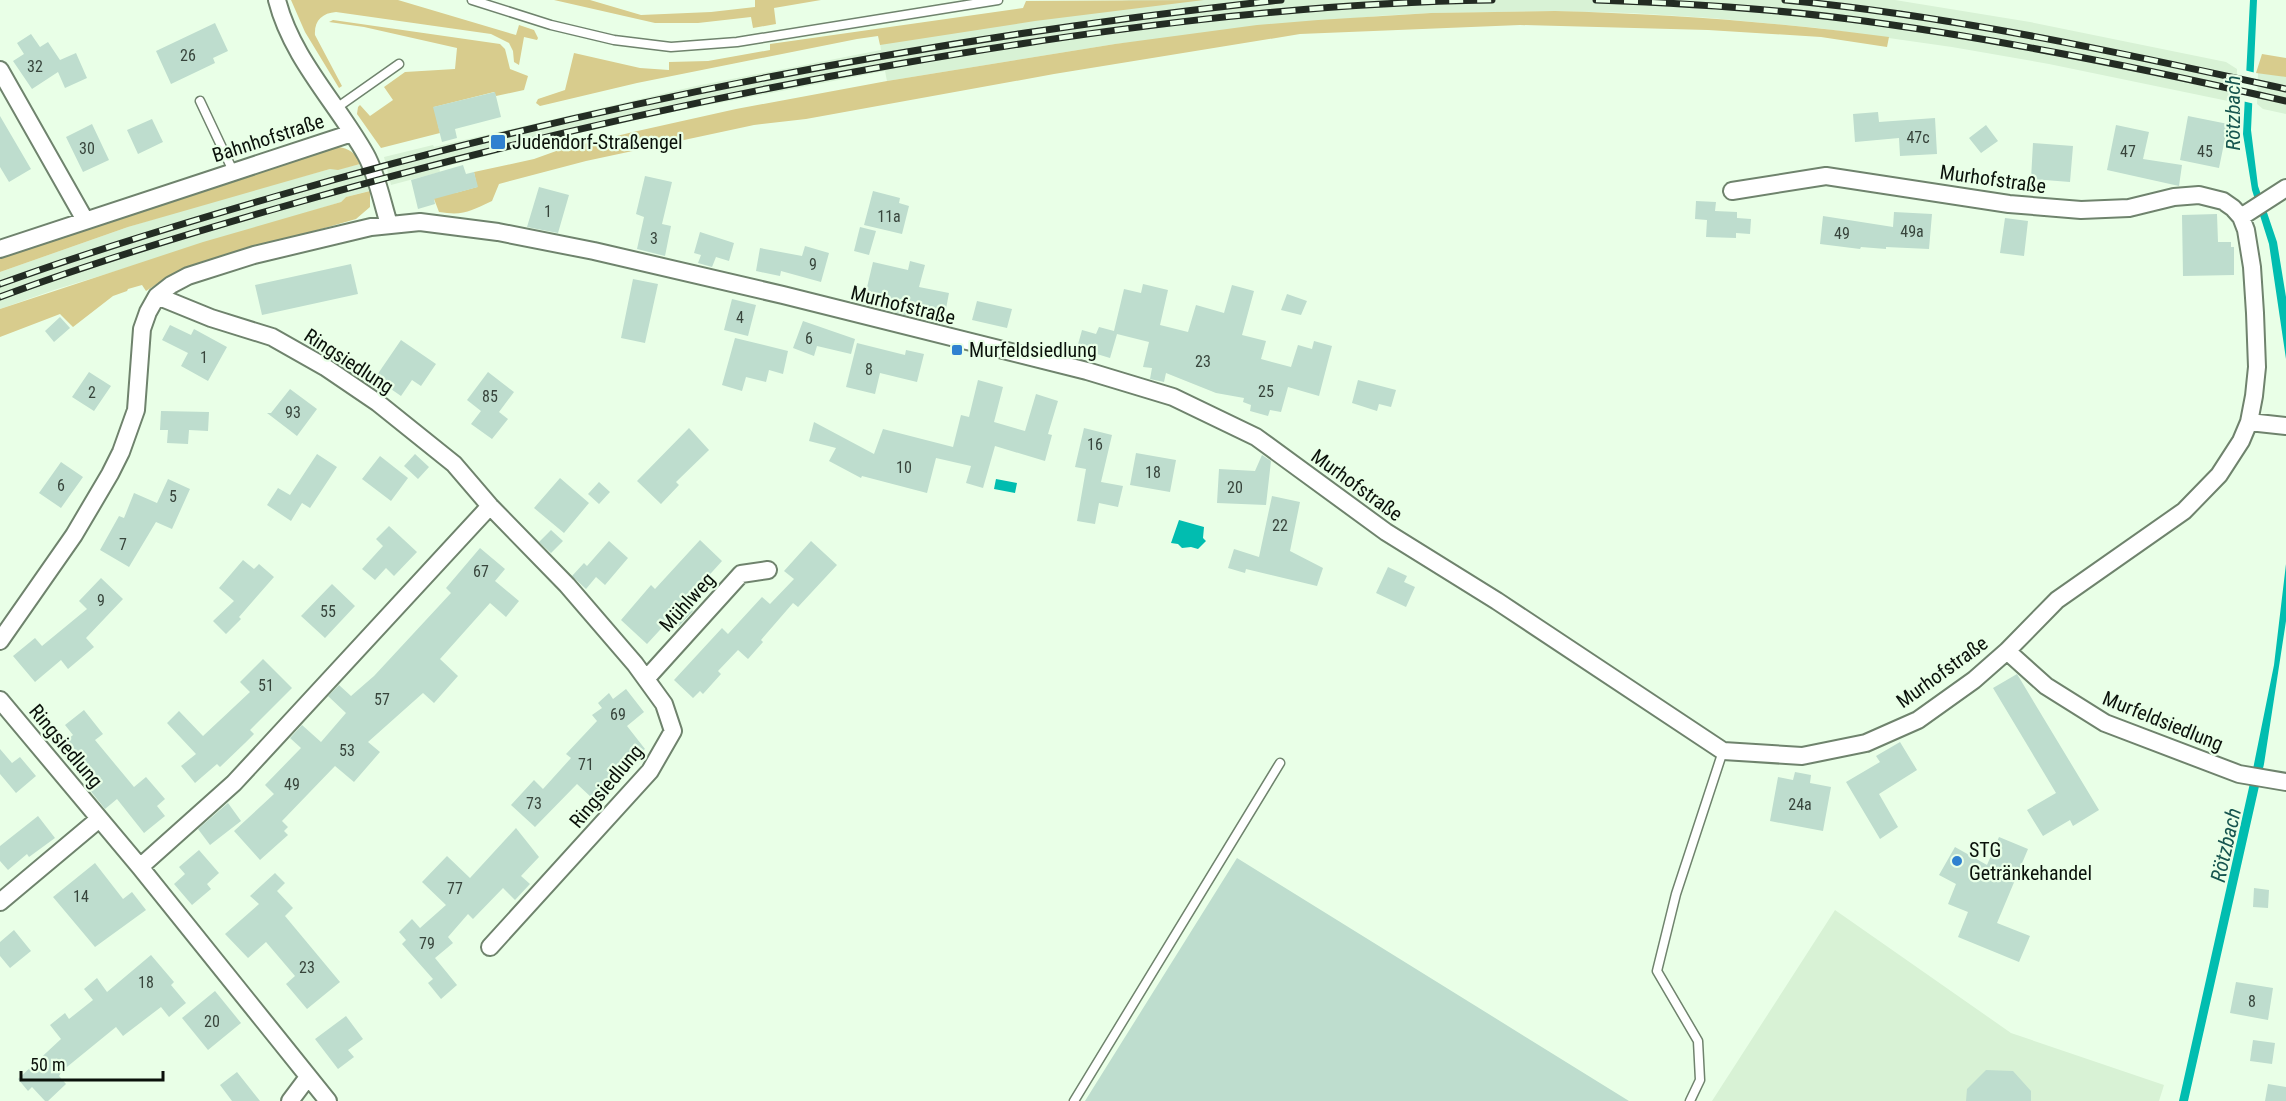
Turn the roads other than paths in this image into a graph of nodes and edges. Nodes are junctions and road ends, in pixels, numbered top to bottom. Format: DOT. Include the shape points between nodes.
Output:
graph roads {
  1 [pos="277,0"];
  2 [pos="472,0"];
  3 [pos="998,0"];
  4 [pos="399,64"];
  5 [pos="0,70"];
  6 [pos="200,101"];
  7 [pos="335,110"];
  8 [pos="352,133"];
  9 [pos="233,171"];
  10 [pos="2286,188"];
  11 [pos="1732,191"];
  12 [pos="2246,214"];
  13 [pos="85,220"];
  14 [pos="389,224"];
  15 [pos="0,249"];
  16 [pos="157,296"];
  17 [pos="2249,422"];
  18 [pos="2283,426"];
  19 [pos="490,506"];
  20 [pos="768,570"];
  21 [pos="0,641"];
  22 [pos="2007,651"];
  23 [pos="646,679"];
  24 [pos="0,700"];
  25 [pos="1723,751"];
  26 [pos="1280,763"];
  27 [pos="2279,782"];
  28 [pos="99,819"];
  29 [pos="140,867"];
  30 [pos="0,902"];
  31 [pos="490,948"];
  32 [pos="308,1077"];
  33 [pos="290,1101"];
  34 [pos="328,1101"];
  35 [pos="1074,1101"];
  36 [pos="1690,1101"];
  1 -- 7 [label="street, Bahnhofstraße" via="288,31"];
  2 -- 3 [label="lane" via="551,25 640,45 689,46"];
  4 -- 7 [label="lane"];
  5 -- 13 [label="street"];
  6 -- 9 [label="lane"];
  7 -- 8 [label="street, Bahnhofstraße"];
  8 -- 9 [label="street, Bahnhofstraße"];
  8 -- 14 [label="street" via="370,164"];
  9 -- 13 [label="street, Bahnhofstraße"];
  10 -- 12 [label="street"];
  11 -- 12 [label="street, Murhofstraße" via="1826,176 2009,204 2081,210 2129,208 2199,195 2223,201"];
  12 -- 17 [label="street, Murhofstraße" via="2257,341"];
  13 -- 15 [label="street, Bahnhofstraße"];
  14 -- 16 [label="street" via="212,267 188,276"];
  14 -- 25 [label="street, Murhofstraße" via="420,222 498,232 594,251 1087,371 1173,397 1256,437 1386,532"];
  16 -- 19 [label="street, Ringsiedlung" via="272,337 325,367 454,464"];
  16 -- 21 [label="street" via="142,329 135,410 121,452 74,536"];
  17 -- 18 [label="street"];
  17 -- 22 [label="street, Murhofstraße" via="2230,459 2202,494 2184,511 2057,600"];
  19 -- 23 [label="street, Ringsiedlung" via="567,585"];
  19 -- 29 [label="street" via="234,783"];
  20 -- 23 [label="street, Mühlweg" via="741,573"];
  22 -- 25 [label="street, Murhofstraße" via="1918,720 1866,743 1802,756"];
  22 -- 27 [label="street, Murfeldsiedlung" via="2046,686 2105,723 2239,774"];
  23 -- 31 [label="street, Ringsiedlung" via="664,704 674,731 650,771"];
  24 -- 28 [label="street, Ringsiedlung"];
  25 -- 36 [label="lane" via="1676,894 1657,971 1698,1041 1700,1080"];
  26 -- 35 [label="lane"];
  28 -- 29 [label="street, Ringsiedlung"];
  28 -- 30 [label="street, Ringsiedlung"];
  29 -- 32 [label="street, Ringsiedlung"];
  32 -- 33 [label="street"];
  32 -- 34 [label="street, Ringsiedlung"];
}
